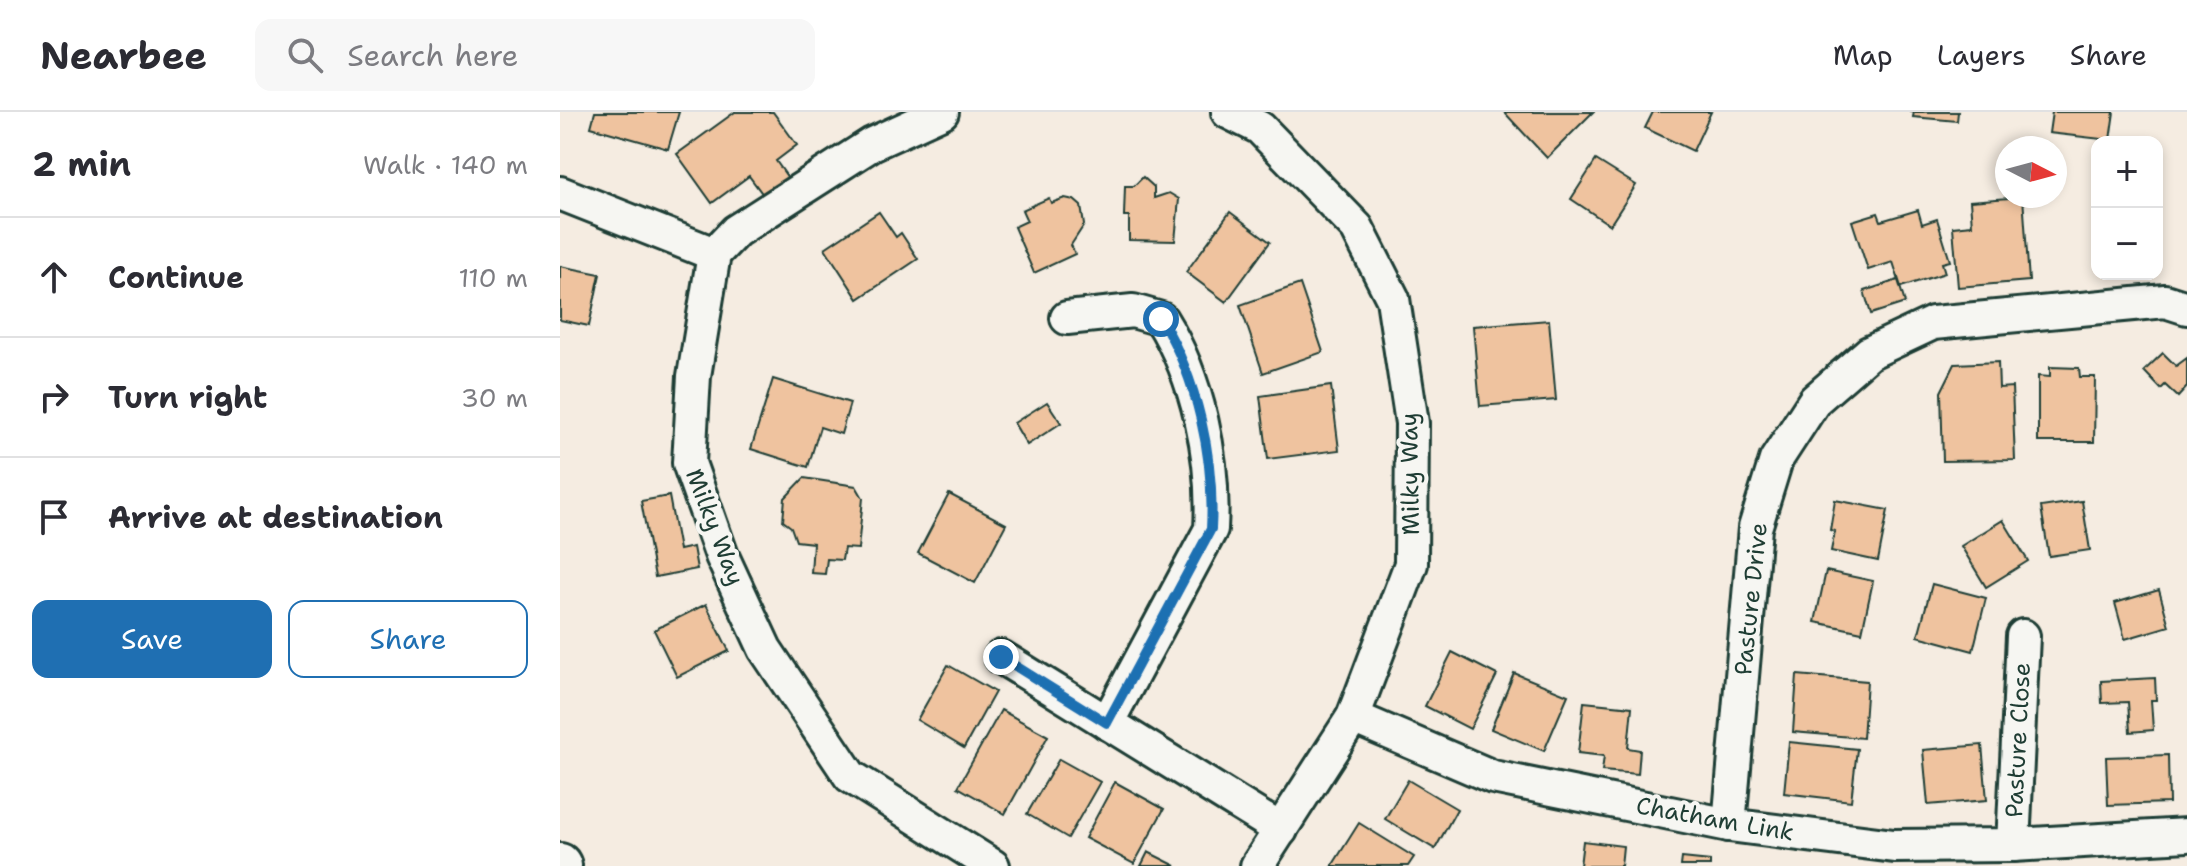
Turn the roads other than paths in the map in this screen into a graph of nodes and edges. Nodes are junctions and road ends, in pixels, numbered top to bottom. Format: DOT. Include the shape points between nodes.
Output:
graph roads {
  1 [pos="942,112"];
  2 [pos="1228,112"];
  3 [pos="560,193"];
  4 [pos="714,254"];
  5 [pos="2187,308"];
  6 [pos="1067,318"];
  7 [pos="2023,636"];
  8 [pos="1001,657"];
  9 [pos="1353,717"];
  10 [pos="1107,723"];
  11 [pos="1729,825"];
  12 [pos="1281,830"];
  13 [pos="2187,835"];
  14 [pos="2013,845"];
  15 [pos="993,866"];
  16 [pos="1257,866"];
  1 -- 4 [label="street" via="872,144 736,231"];
  2 -- 9 [label="street, Milky Way" via="1260,128 1357,228 1393,299 1412,423 1411,564"];
  3 -- 4 [label="street"];
  4 -- 15 [label="street, Milky Way" via="694,376 689,463 722,556 759,636 850,776"];
  5 -- 11 [label="street, Pasture Drive" via="2165,301 1933,323 1869,353 1815,400 1776,460 1755,528"];
  6 -- 10 [label="street" via="1133,311 1161,319 1174,340 1195,403 1213,498 1211,529"];
  7 -- 14 [label="street, Pasture Close"];
  8 -- 10 [label="street"];
  9 -- 11 [label="street, Chatham Link" via="1493,777"];
  9 -- 12 [label="street, Milky Way"];
  10 -- 12 [label="street"];
  11 -- 14 [label="street, Chatham Link" via="1894,846"];
  12 -- 16 [label="street, Milky Way"];
  13 -- 14 [label="street, Chatham Link"];
}
